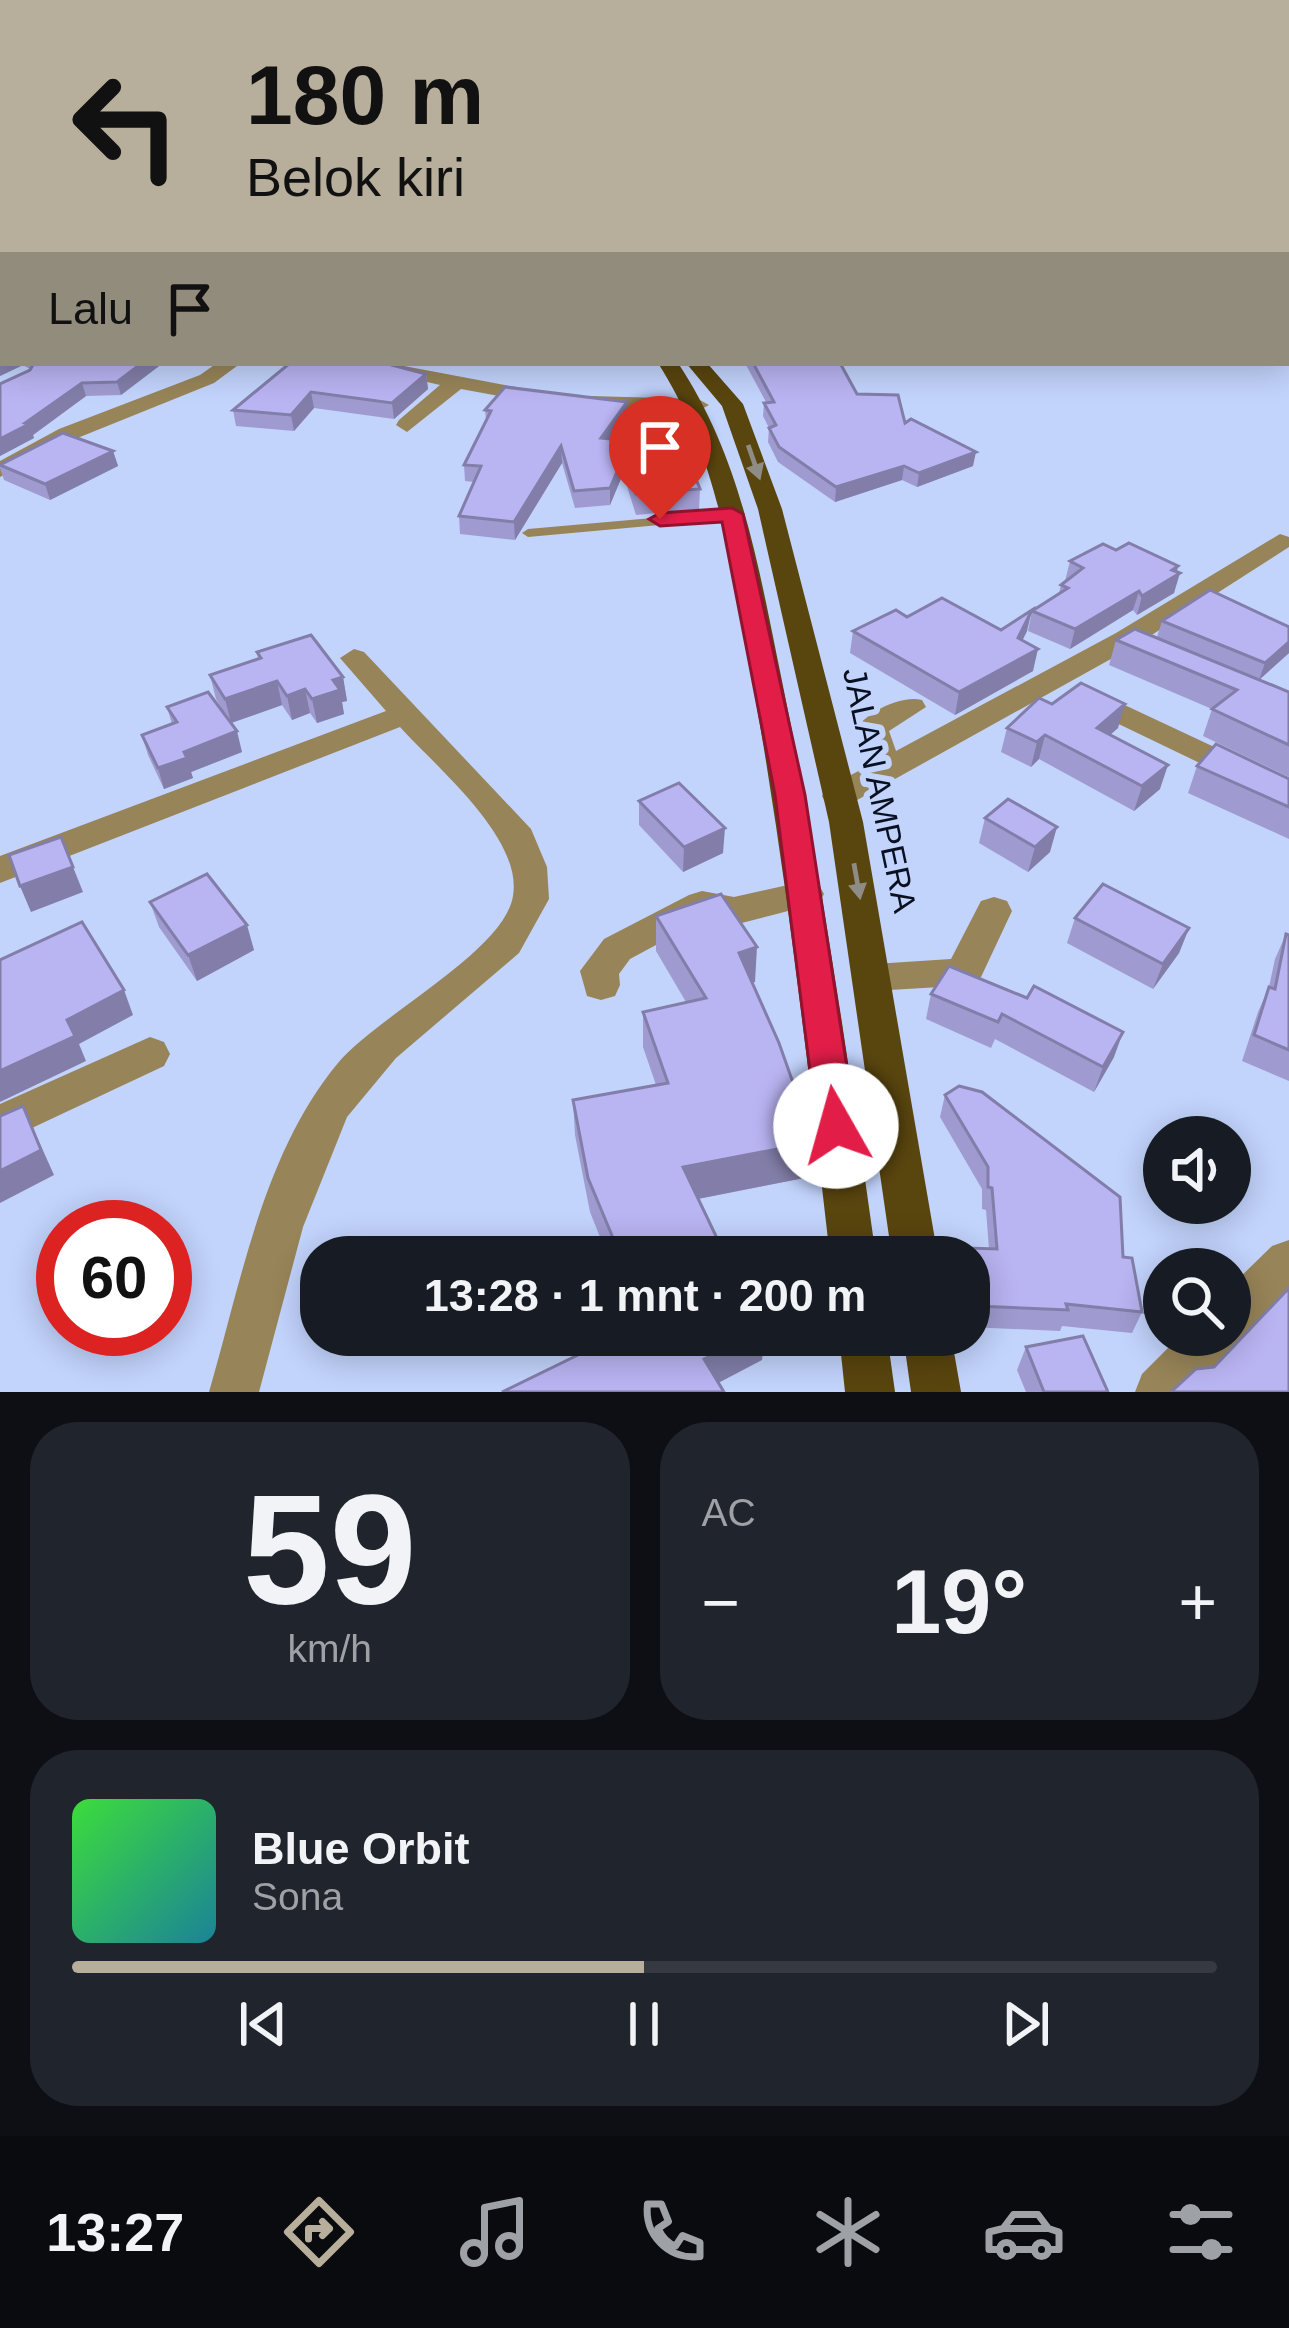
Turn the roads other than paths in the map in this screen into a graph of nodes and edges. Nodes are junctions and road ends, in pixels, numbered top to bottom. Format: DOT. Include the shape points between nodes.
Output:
graph roads {
  1 [pos="227,366"];
  2 [pos="384,366"];
  3 [pos="670,366"];
  4 [pos="699,366"];
  5 [pos="457,374"];
  6 [pos="698,405"];
  7 [pos="407,425"];
  8 [pos="0,470"];
  9 [pos="732,514"];
  10 [pos="528,532"];
  11 [pos="1280,542"];
  12 [pos="1126,639"];
  13 [pos="1166,657"];
  14 [pos="354,658"];
  15 [pos="1052,679"];
  16 [pos="911,706"];
  17 [pos="405,713"];
  18 [pos="887,769"];
  19 [pos="1289,795"];
  20 [pos="838,796"];
  21 [pos="0,870"];
  22 [pos="806,894"];
  23 [pos="994,911"];
  24 [pos="873,976"];
  25 [pos="601,985"];
  26 [pos="826,1040"];
  27 [pos="882,1042"];
  28 [pos="150,1054"];
  29 [pos="0,1124"];
  30 [pos="850,1236"];
  31 [pos="912,1236"];
  32 [pos="1289,1262"];
  33 [pos="1251,1300"];
  34 [pos="865,1356"];
  35 [pos="930,1356"];
  36 [pos="1195,1356"];
  37 [pos="234,1392"];
  38 [pos="870,1392"];
  39 [pos="936,1392"];
  40 [pos="1160,1392"];
  1 -- 8 [label="street"];
  2 -- 5 [label="street"];
  3 -- 6 [label="main road"];
  4 -- 20 [label="main road, JALAN AMPERA, one-way" via="732,404 770,509"];
  5 -- 6 [label="street" via="533,397"];
  5 -- 7 [label="street"];
  6 -- 9 [label="main road"];
  9 -- 10 [label="lane"];
  9 -- 22 [label="main road"];
  11 -- 12 [label="street"];
  12 -- 13 [label="street"];
  12 -- 15 [label="street"];
  14 -- 17 [label="street"];
  15 -- 18 [label="street"];
  15 -- 19 [label="street"];
  16 -- 18 [label="street" via="872,727"];
  17 -- 21 [label="street"];
  17 -- 37 [label="street" via="519,837 532,871 530,902 484,965 364,1061 339,1094 287,1214"];
  18 -- 20 [label="street"];
  20 -- 24 [label="main road, JALAN AMPERA, one-way"];
  22 -- 25 [label="street" via="734,911 702,904 617,950 599,971"];
  22 -- 26 [label="main road"];
  23 -- 24 [label="street" via="959,974"];
  24 -- 27 [label="main road, JALAN AMPERA"];
  26 -- 27 [label="main road"];
  26 -- 30 [label="main road"];
  27 -- 31 [label="main road, JALAN AMPERA"];
  28 -- 29 [label="street"];
  32 -- 33 [label="street"];
  34 -- 38 [label="main road"];
  35 -- 39 [label="main road"];
  36 -- 40 [label="street"];
}
